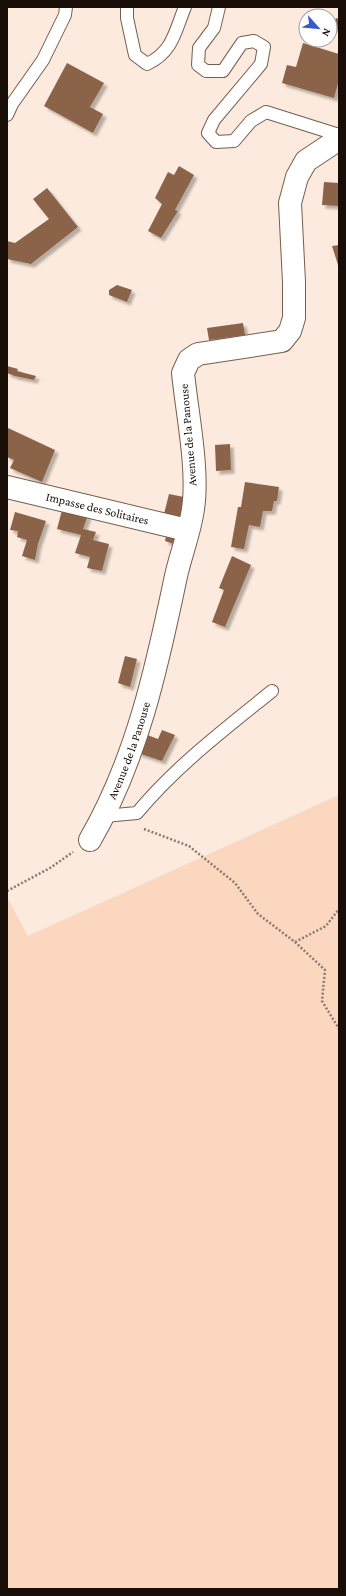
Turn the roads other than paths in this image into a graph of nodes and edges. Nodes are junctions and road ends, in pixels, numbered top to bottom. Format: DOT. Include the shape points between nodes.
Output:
graph roads {
  1 [pos="66,7"];
  2 [pos="127,7"];
  3 [pos="185,7"];
  4 [pos="219,7"];
  5 [pos="7,116"];
  6 [pos="339,135"];
  7 [pos="339,139"];
  8 [pos="7,487"];
  9 [pos="188,530"];
  10 [pos="272,691"];
  11 [pos="104,816"];
  12 [pos="90,840"];
  1 -- 5 [label="lane" via="65,15 43,60 12,104"];
  2 -- 3 [label="lane" via="135,55 147,64 167,51"];
  4 -- 6 [label="lane" via="214,28 200,48 198,65 206,71 222,71 242,43 254,41 264,47 261,64 214,120 208,133 216,142 234,141 251,121 266,112"];
  7 -- 9 [label="street, Avenue de la Panouse" via="306,161 297,177 290,203 294,282 294,318 290,331 282,341 198,354 190,360 183,373 194,471 193,509"];
  8 -- 9 [label="street, Impasse des Solitaires"];
  9 -- 11 [label="street, Avenue de la Panouse" via="155,675 133,744"];
  10 -- 11 [label="lane" via="225,728 168,779 137,813"];
  11 -- 12 [label="street, Avenue de la Panouse"];
}
